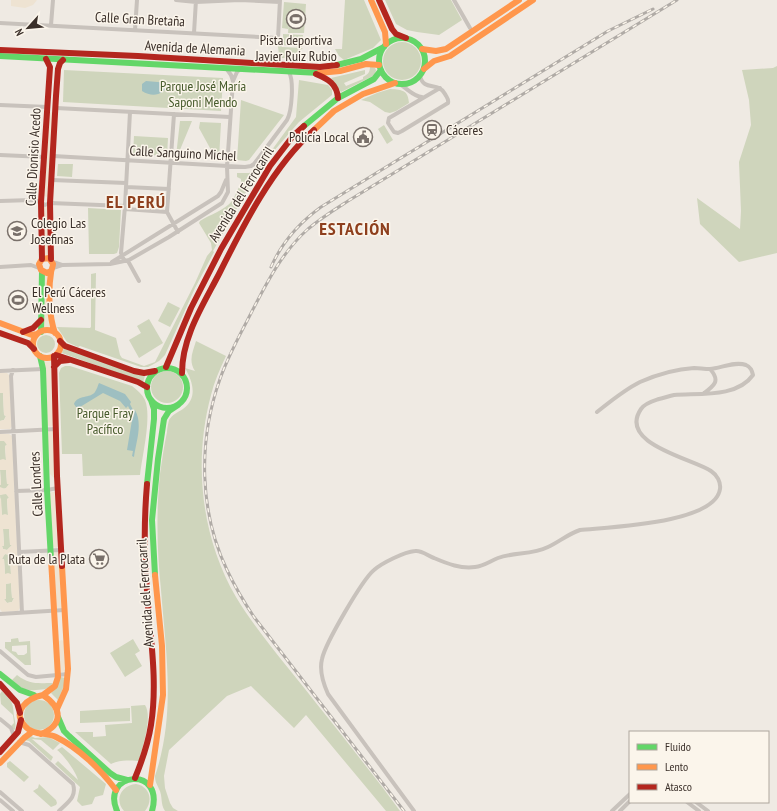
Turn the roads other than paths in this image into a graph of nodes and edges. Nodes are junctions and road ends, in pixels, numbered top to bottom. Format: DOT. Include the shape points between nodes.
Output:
graph roads {
  1 [pos="53,0"];
  2 [pos="137,0"];
  3 [pos="176,0"];
  4 [pos="371,0"];
  5 [pos="379,0"];
  6 [pos="454,0"];
  7 [pos="519,0"];
  8 [pos="533,0"];
  9 [pos="196,1"];
  10 [pos="280,1"];
  11 [pos="0,22"];
  12 [pos="51,25"];
  13 [pos="470,28"];
  14 [pos="135,30"];
  15 [pos="194,33"];
  16 [pos="406,38"];
  17 [pos="385,46"];
  18 [pos="422,49"];
  19 [pos="0,50"];
  20 [pos="86,55"];
  21 [pos="0,56"];
  22 [pos="46,56"];
  23 [pos="55,59"];
  24 [pos="63,60"];
  25 [pos="50,67"];
  26 [pos="226,68"];
  27 [pos="380,68"];
  28 [pos="58,69"];
  29 [pos="240,69"];
  30 [pos="288,72"];
  31 [pos="422,73"];
  32 [pos="314,74"];
  33 [pos="233,81"];
  34 [pos="397,84"];
  35 [pos="427,85"];
  36 [pos="440,88"];
  37 [pos="413,94"];
  38 [pos="427,96"];
  39 [pos="338,98"];
  40 [pos="0,105"];
  41 [pos="409,106"];
  42 [pos="48,107"];
  43 [pos="56,107"];
  44 [pos="130,112"];
  45 [pos="174,114"];
  46 [pos="230,117"];
  47 [pos="0,155"];
  48 [pos="53,156"];
  49 [pos="44,157"];
  50 [pos="128,161"];
  51 [pos="171,163"];
  52 [pos="227,167"];
  53 [pos="227,178"];
  54 [pos="52,180"];
  55 [pos="126,185"];
  56 [pos="169,189"];
  57 [pos="218,196"];
  58 [pos="0,201"];
  59 [pos="41,202"];
  60 [pos="50,203"];
  61 [pos="222,203"];
  62 [pos="125,208"];
  63 [pos="167,212"];
  64 [pos="174,223"];
  65 [pos="180,230"];
  66 [pos="123,244"];
  67 [pos="134,248"];
  68 [pos="124,254"];
  69 [pos="41,260"];
  70 [pos="128,261"];
  71 [pos="110,264"];
  72 [pos="31,265"];
  73 [pos="52,265"];
  74 [pos="0,267"];
  75 [pos="41,270"];
  76 [pos="139,281"];
  77 [pos="41,320"];
  78 [pos="0,323"];
  79 [pos="23,332"];
  80 [pos="0,333"];
  81 [pos="39,333"];
  82 [pos="55,333"];
  83 [pos="60,341"];
  84 [pos="34,349"];
  85 [pos="55,355"];
  86 [pos="40,356"];
  87 [pos="73,360"];
  88 [pos="54,367"];
  89 [pos="166,367"];
  90 [pos="42,369"];
  91 [pos="710,369"];
  92 [pos="13,370"];
  93 [pos="0,371"];
  94 [pos="155,371"];
  95 [pos="182,373"];
  96 [pos="147,387"];
  97 [pos="703,394"];
  98 [pos="151,400"];
  99 [pos="178,405"];
  100 [pos="597,412"];
  101 [pos="45,429"];
  102 [pos="56,429"];
  103 [pos="14,431"];
  104 [pos="0,432"];
  105 [pos="58,480"];
  106 [pos="47,481"];
  107 [pos="58,488"];
  108 [pos="47,490"];
  109 [pos="16,491"];
  110 [pos="51,550"];
  111 [pos="62,550"];
  112 [pos="19,552"];
  113 [pos="64,610"];
  114 [pos="54,611"];
  115 [pos="22,613"];
  116 [pos="0,614"];
  117 [pos="56,633"];
  118 [pos="66,633"];
  119 [pos="0,651"];
  120 [pos="0,674"];
  121 [pos="67,675"];
  122 [pos="57,676"];
  123 [pos="0,684"];
  124 [pos="43,695"];
  125 [pos="36,696"];
  126 [pos="57,709"];
  127 [pos="58,716"];
  128 [pos="21,717"];
  129 [pos="0,719"];
  130 [pos="32,732"];
  131 [pos="41,734"];
  132 [pos="14,736"];
  133 [pos="19,742"];
  134 [pos="0,752"];
  135 [pos="0,764"];
  136 [pos="135,778"];
  137 [pos="126,780"];
  138 [pos="150,785"];
  139 [pos="116,790"];
  140 [pos="0,792"];
  141 [pos="629,795"];
  142 [pos="0,800"];
  143 [pos="629,802"];
  144 [pos="688,803"];
  145 [pos="697,803"];
  146 [pos="155,809"];
  147 [pos="13,811"];
  148 [pos="22,811"];
  149 [pos="59,811"];
  150 [pos="117,811"];
  151 [pos="414,811"];
  152 [pos="612,811"];
  153 [pos="620,811"];
  154 [pos="699,811"];
  155 [pos="708,811"];
  1 -- 12 [label="street"];
  2 -- 14 [label="street"];
  3 -- 9 [label="street"];
  4 -- 17 [label="main road" via="385,32"];
  5 -- 16 [label="main road" via="392,29 396,34"];
  6 -- 13 [label="street"];
  7 -- 18 [label="main road" via="446,49"];
  8 -- 31 [label="main road" via="450,56 434,61"];
  9 -- 10 [label="street"];
  9 -- 15 [label="street"];
  10 -- 15 [label="street, Calle Gran Bretaña" via="278,38"];
  11 -- 12 [label="street, Calle Gran Bretaña"];
  12 -- 14 [label="street, Calle Gran Bretaña"];
  14 -- 15 [label="street, Calle Gran Bretaña"];
  16 -- 17 [label="main road" via="397,39"];
  16 -- 18 [label="main road"];
  17 -- 20 [label="main road, Avenida de Alemania" via="343,65 320,67"];
  17 -- 27 [label="main road" via="380,55"];
  18 -- 31 [label="main road" via="425,57"];
  19 -- 22 [label="main road, Avenida de Alemania"];
  20 -- 22 [label="main road, Avenida de Alemania"];
  20 -- 23 [label="main road" via="60,56"];
  21 -- 22 [label="main road, Avenida de Alemania"];
  22 -- 23 [label="main road"];
  22 -- 25 [label="main road, Calle Dionisio Acedo"];
  23 -- 24 [label="main road, Avenida de Alemania"];
  23 -- 25 [label="main road"];
  23 -- 28 [label="main road"];
  24 -- 26 [label="main road, Avenida de Alemania"];
  24 -- 28 [label="main road, Calle Dionisio Acedo"];
  25 -- 42 [label="main road, Calle Dionisio Acedo"];
  26 -- 29 [label="main road, Avenida de Alemania"];
  26 -- 33 [label="street"];
  27 -- 32 [label="main road, Avenida de Alemania" via="366,64"];
  27 -- 34 [label="main road" via="385,78"];
  27 -- 39 [label="main road, Avenida del Ferrocarril" via="374,79"];
  28 -- 43 [label="main road, Calle Dionisio Acedo"];
  29 -- 30 [label="main road, Avenida de Alemania"];
  29 -- 33 [label="street"];
  30 -- 32 [label="main road, Avenida de Alemania"];
  30 -- 52 [label="street, Calle Sanguino Michel" via="292,80 288,120 254,164"];
  31 -- 34 [label="main road" via="409,83"];
  31 -- 35 [label="street" via="422,82"];
  32 -- 39 [label="main road" via="335,85"];
  33 -- 46 [label="street"];
  34 -- 37 [label="street"];
  34 -- 95 [label="main road, Avenida del Ferrocarril" via="367,92 343,106 315,128 286,160 248,220 203,304 183,352"];
  35 -- 36 [label="street"];
  35 -- 38 [label="street"];
  36 -- 38 [label="street"];
  36 -- 41 [label="street" via="448,103 397,133 388,123 389,118"];
  37 -- 38 [label="street" via="418,97"];
  37 -- 41 [label="street"];
  38 -- 41 [label="street"];
  39 -- 89 [label="main road, Avenida del Ferrocarril" via="293,136 270,166 218,255 191,308"];
  40 -- 42 [label="street"];
  42 -- 43 [label="street" via="50,110"];
  42 -- 49 [label="main road, Calle Dionisio Acedo"];
  43 -- 44 [label="street"];
  43 -- 48 [label="main road, Calle Dionisio Acedo"];
  44 -- 45 [label="street"];
  44 -- 50 [label="street"];
  45 -- 46 [label="street"];
  45 -- 51 [label="street"];
  46 -- 52 [label="street"];
  47 -- 49 [label="street"];
  48 -- 50 [label="street, Calle Sanguino Michel"];
  48 -- 54 [label="main road, Calle Dionisio Acedo"];
  49 -- 59 [label="main road, Calle Dionisio Acedo"];
  50 -- 51 [label="street, Calle Sanguino Michel"];
  50 -- 55 [label="street"];
  51 -- 52 [label="street, Calle Sanguino Michel"];
  51 -- 56 [label="street"];
  52 -- 53 [label="street"];
  53 -- 57 [label="street"];
  53 -- 61 [label="street" via="228,192"];
  54 -- 55 [label="street"];
  54 -- 60 [label="main road, Calle Dionisio Acedo"];
  55 -- 56 [label="street"];
  55 -- 62 [label="street"];
  56 -- 63 [label="street"];
  57 -- 61 [label="street"];
  57 -- 64 [label="street"];
  58 -- 59 [label="street"];
  59 -- 60 [label="street" via="45,199"];
  59 -- 69 [label="main road, Calle Dionisio Acedo"];
  60 -- 62 [label="street"];
  60 -- 73 [label="main road, Calle Dionisio Acedo"];
  61 -- 65 [label="street"];
  62 -- 63 [label="street"];
  62 -- 66 [label="street"];
  63 -- 64 [label="street"];
  64 -- 65 [label="street"];
  64 -- 67 [label="street"];
  65 -- 70 [label="street"];
  66 -- 67 [label="street" via="128,248"];
  66 -- 68 [label="street"];
  67 -- 68 [label="street"];
  68 -- 70 [label="street"];
  68 -- 71 [label="street"];
  69 -- 72 [label="street"];
  69 -- 73 [label="main road" via="46,257"];
  69 -- 75 [label="main road, Calle Dionisio Acedo"];
  70 -- 71 [label="street"];
  70 -- 76 [label="street"];
  71 -- 73 [label="street"];
  72 -- 74 [label="street"];
  72 -- 75 [label="street"];
  73 -- 75 [label="main road" via="47,273"];
  73 -- 82 [label="main road, Calle Dionisio Acedo" via="51,315"];
  75 -- 77 [label="main road"];
  77 -- 79 [label="main road" via="33,328"];
  77 -- 81 [label="main road"];
  78 -- 79 [label="main road"];
  79 -- 81 [label="main road" via="32,335"];
  80 -- 84 [label="main road" via="28,343"];
  81 -- 82 [label="main road" via="48,330"];
  81 -- 84 [label="main road" via="33,341"];
  82 -- 83 [label="main road"];
  83 -- 85 [label="main road" via="60,348"];
  83 -- 94 [label="main road" via="65,346 134,371"];
  84 -- 86 [label="main road"];
  85 -- 86 [label="main road" via="49,358"];
  85 -- 87 [label="main road"];
  85 -- 88 [label="main road, Calle Londres"];
  86 -- 90 [label="main road, Calle Londres"];
  87 -- 88 [label="main road" via="62,360"];
  87 -- 96 [label="main road"];
  88 -- 102 [label="main road, Calle Londres"];
  89 -- 94 [label="main road"];
  89 -- 95 [label="main road"];
  90 -- 92 [label="street"];
  90 -- 101 [label="main road, Calle Londres"];
  91 -- 97 [label="street" via="716,378 715,384"];
  91 -- 97 [label="street" via="741,364 747,365 753,375 738,386 721,392"];
  91 -- 100 [label="street" via="694,368 642,381 628,388"];
  92 -- 93 [label="street"];
  92 -- 103 [label="street" via="10,376"];
  94 -- 96 [label="main road"];
  95 -- 99 [label="main road" via="187,383 187,392"];
  96 -- 98 [label="main road"];
  97 -- 151 [label="street" via="672,395 651,401 642,408 637,420 638,428 652,443 675,456 712,471 717,477 720,489 710,504 680,518 661,522 580,530 539,551 498,558 475,567 454,566 416,551 379,566 368,576 325,648 322,676 328,694"];
  98 -- 99 [label="main road" via="162,407 172,408"];
  98 -- 136 [label="main road, Avenida del Ferrocarril" via="154,414 144,506 144,535 154,695 146,750 142,766"];
  99 -- 138 [label="main road, Avenida del Ferrocarril" via="168,411 165,419 157,459 153,506 154,564 163,695 150,770"];
  101 -- 102 [label="street"];
  101 -- 103 [label="street"];
  101 -- 106 [label="main road, Calle Londres"];
  102 -- 105 [label="main road, Calle Londres"];
  103 -- 104 [label="street"];
  103 -- 109 [label="street"];
  105 -- 106 [label="street"];
  105 -- 107 [label="main road, Calle Londres"];
  106 -- 108 [label="main road, Calle Londres"];
  107 -- 108 [label="street"];
  107 -- 111 [label="main road, Calle Londres"];
  108 -- 109 [label="street"];
  108 -- 110 [label="main road, Calle Londres"];
  109 -- 112 [label="street"];
  110 -- 111 [label="street"];
  110 -- 112 [label="street"];
  110 -- 114 [label="main road, Calle Londres"];
  111 -- 113 [label="main road, Calle Londres"];
  112 -- 115 [label="street"];
  113 -- 114 [label="street"];
  113 -- 118 [label="main road, Calle Londres"];
  114 -- 115 [label="street"];
  114 -- 117 [label="main road, Calle Londres"];
  115 -- 116 [label="street"];
  117 -- 118 [label="street"];
  117 -- 122 [label="main road, Calle Londres"];
  118 -- 121 [label="main road, Calle Londres"];
  119 -- 122 [label="street" via="28,675"];
  120 -- 125 [label="main road" via="19,691"];
  121 -- 122 [label="street"];
  121 -- 126 [label="main road, Calle Londres" via="66,689"];
  122 -- 124 [label="main road" via="55,686"];
  123 -- 128 [label="main road" via="17,703"];
  124 -- 125 [label="main road"];
  124 -- 126 [label="main road" via="54,702"];
  125 -- 128 [label="main road" via="25,702"];
  126 -- 127 [label="main road"];
  127 -- 131 [label="main road" via="53,728"];
  127 -- 137 [label="main road" via="69,736 110,773"];
  128 -- 130 [label="main road" via="27,729"];
  128 -- 132 [label="main road" via="18,732"];
  129 -- 132 [label="street" via="11,728"];
  130 -- 131 [label="main road"];
  130 -- 133 [label="main road"];
  131 -- 139 [label="main road" via="49,734 64,742 91,763"];
  132 -- 134 [label="main road"];
  133 -- 135 [label="main road"];
  133 -- 149 [label="street" via="29,745 73,784 74,795"];
  136 -- 137 [label="main road"];
  136 -- 138 [label="main road"];
  137 -- 139 [label="main road"];
  138 -- 146 [label="main road, Avenida del Ferrocarril" via="155,794"];
  139 -- 150 [label="main road" via="114,801"];
  140 -- 148 [label="street"];
  141 -- 152 [label="street"];
  142 -- 147 [label="street"];
  143 -- 153 [label="street"];
  144 -- 154 [label="street"];
  145 -- 155 [label="street"];
}
